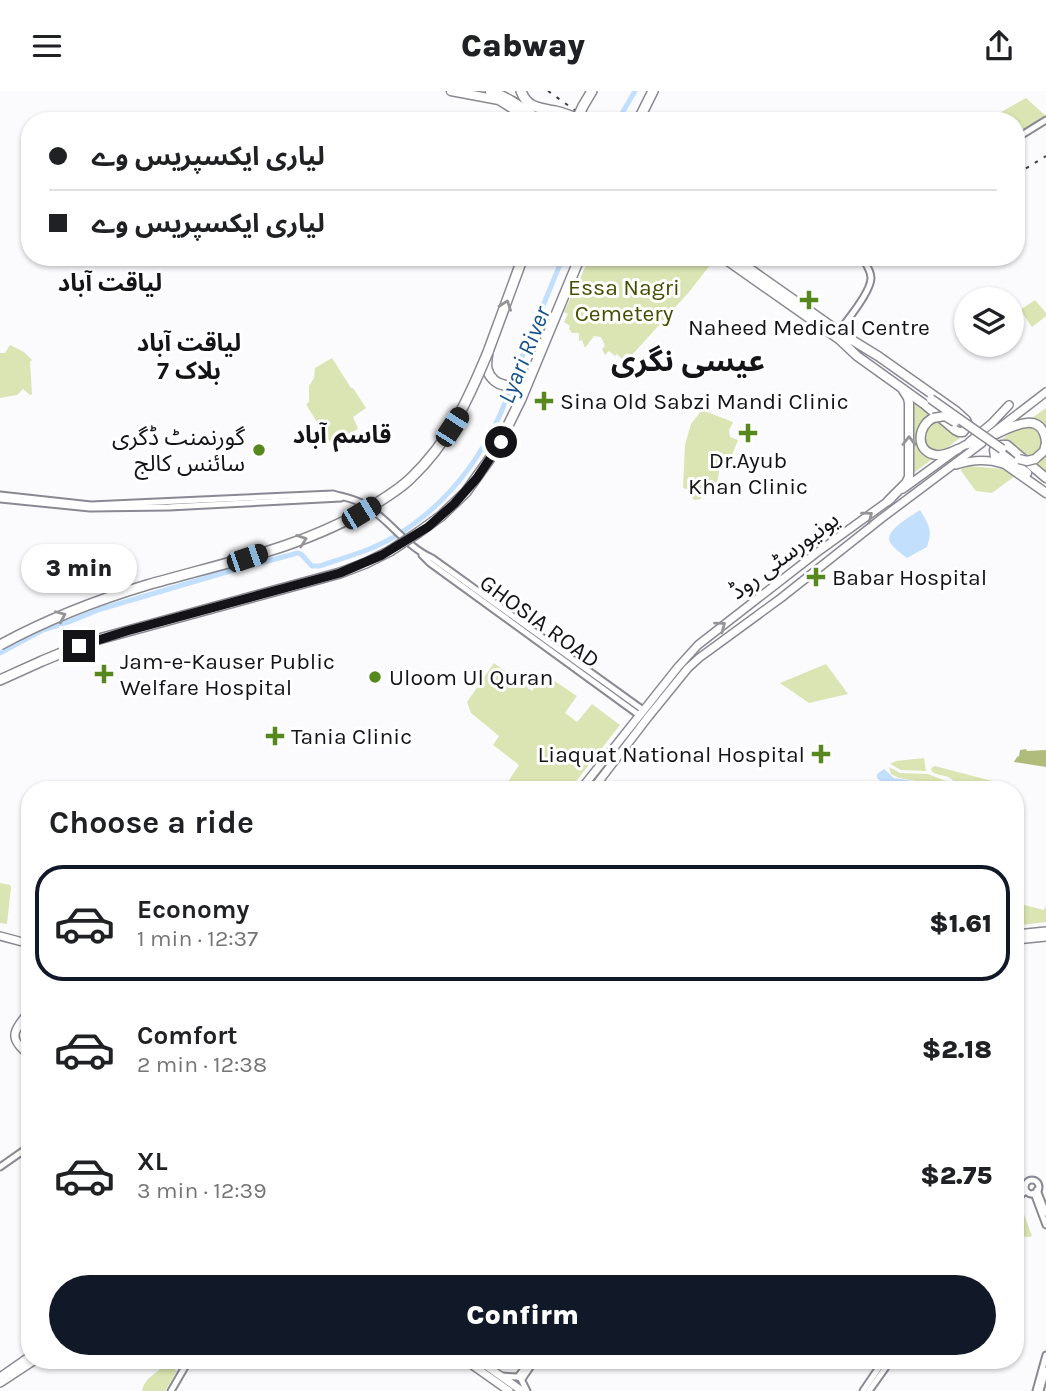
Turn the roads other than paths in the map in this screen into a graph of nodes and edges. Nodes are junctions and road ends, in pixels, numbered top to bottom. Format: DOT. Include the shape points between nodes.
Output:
graph roads {
  1 [pos="451,91"];
  2 [pos="491,91"];
  3 [pos="521,91"];
  4 [pos="592,91"];
  5 [pos="653,91"];
  6 [pos="505,99"];
  7 [pos="520,104"];
  8 [pos="533,106"];
  9 [pos="520,112"];
  10 [pos="530,112"];
  11 [pos="560,112"];
  12 [pos="583,112"];
  13 [pos="642,112"];
  14 [pos="1046,120"];
  15 [pos="1025,133"];
  16 [pos="520,266"];
  17 [pos="576,266"];
  18 [pos="735,266"];
  19 [pos="746,266"];
  20 [pos="866,266"];
  21 [pos="838,332"];
  22 [pos="844,339"];
  23 [pos="488,352"];
  24 [pos="531,373"];
  25 [pos="892,381"];
  26 [pos="1046,393"];
  27 [pos="929,400"];
  28 [pos="1009,405"];
  29 [pos="955,422"];
  30 [pos="992,436"];
  31 [pos="1046,443"];
  32 [pos="962,447"];
  33 [pos="1001,450"];
  34 [pos="1004,464"];
  35 [pos="943,471"];
  36 [pos="1046,480"];
  37 [pos="1046,490"];
  38 [pos="0,497"];
  39 [pos="888,501"];
  40 [pos="848,531"];
  41 [pos="855,539"];
  42 [pos="758,598"];
  43 [pos="757,614"];
  44 [pos="0,645"];
  45 [pos="693,650"];
  46 [pos="699,658"];
  47 [pos="0,680"];
  48 [pos="641,713"];
  49 [pos="587,781"];
  50 [pos="599,781"];
  51 [pos="1046,931"];
  52 [pos="1024,934"];
  53 [pos="0,935"];
  54 [pos="1046,937"];
  55 [pos="1024,939"];
  56 [pos="21,940"];
  57 [pos="21,1022"];
  58 [pos="16,1030"];
  59 [pos="21,1044"];
  60 [pos="21,1048"];
  61 [pos="21,1150"];
  62 [pos="0,1164"];
  63 [pos="1046,1178"];
  64 [pos="1026,1188"];
  65 [pos="1036,1189"];
  66 [pos="1046,1213"];
  67 [pos="1046,1225"];
  68 [pos="1046,1355"];
  69 [pos="21,1362"];
  70 [pos="21,1369"];
  71 [pos="186,1369"];
  72 [pos="479,1369"];
  73 [pos="487,1369"];
  74 [pos="526,1369"];
  75 [pos="880,1369"];
  76 [pos="882,1369"];
  77 [pos="1046,1370"];
  78 [pos="0,1377"];
  79 [pos="520,1378"];
  80 [pos="0,1383"];
  81 [pos="500,1383"];
  82 [pos="173,1391"];
  83 [pos="509,1391"];
  84 [pos="524,1391"];
  85 [pos="863,1391"];
  86 [pos="869,1391"];
  87 [pos="1038,1391"];
  1 -- 6 [label="highway"];
  2 -- 6 [label="highway"];
  3 -- 8 [label="highway"];
  4 -- 12 [label="highway, bridge"];
  5 -- 13 [label="highway"];
  6 -- 7 [label="highway"];
  6 -- 9 [label="highway"];
  7 -- 8 [label="highway"];
  7 -- 10 [label="highway"];
  8 -- 11 [label="highway"];
  14 -- 15 [label="main road"];
  23 -- 16 [label="highway, one-way"];
  17 -- 24 [label="highway"];
  18 -- 22 [label="highway"];
  19 -- 21 [label="highway"];
  20 -- 21 [label="main road" via="871,282"];
  21 -- 22 [label="highway"];
  22 -- 25 [label="highway" via="857,356"];
  22 -- 25 [label="highway" via="878,356 965,418 968,425 963,432 955,430"];
  22 -- 27 [label="highway"];
  23 -- 24 [label="highway" via="488,372 501,384 521,384"];
  44 -- 23 [label="highway, one-way, bridge" via="75,610 145,585 311,537 369,508 409,480 444,440 461,414"];
  24 -- 47 [label="highway, bridge" via="505,433 477,478 428,527 390,551 340,573 88,642"];
  39 -- 25 [label="highway, one-way" via="909,477 908,398"];
  26 -- 30 [label="main road, یونیورسٹی روڈ"];
  26 -- 32 [label="main road, یونیورسٹی روڈ" via="981,442"];
  27 -- 29 [label="highway, bridge"];
  27 -- 33 [label="highway, bridge"];
  28 -- 32 [label="main road"];
  29 -- 32 [label="highway, bridge" via="945,416 925,422 921,441 935,455"];
  29 -- 33 [label="highway, bridge"];
  30 -- 31 [label="highway" via="1029,422 1042,430"];
  30 -- 35 [label="main road, یونیورسٹی روڈ"];
  31 -- 33 [label="highway, bridge" via="1044,451 1027,461"];
  32 -- 39 [label="main road, یونیورسٹی روڈ"];
  33 -- 36 [label="highway"];
  33 -- 37 [label="highway"];
  34 -- 35 [label="main road" via="970,461"];
  34 -- 36 [label="highway" via="993,452 1004,444"];
  34 -- 37 [label="highway"];
  35 -- 41 [label="main road, یونیورسٹی روڈ"];
  38 -- 48 [label="main road, GHOSIA ROAD" via="90,508 347,499 363,504 430,563"];
  40 -- 39 [label="main road, یونیورسٹی روڈ, one-way"];
  40 -- 41 [label="main road" via="807,564 807,570"];
  40 -- 42 [label="main road, یونیورسٹی روڈ"];
  41 -- 43 [label="main road, یونیورسٹی روڈ"];
  42 -- 43 [label="main road" via="787,583"];
  45 -- 42 [label="main road, یونیورسٹی روڈ, one-way"];
  43 -- 46 [label="main road, یونیورسٹی روڈ"];
  45 -- 46 [label="main road"];
  45 -- 48 [label="main road, یونیورسٹی روڈ"];
  46 -- 50 [label="main road, یونیورسٹی روڈ"];
  48 -- 49 [label="main road, یونیورسٹی روڈ"];
  51 -- 52 [label="main road"];
  53 -- 56 [label="main road"];
  54 -- 55 [label="main road"];
  57 -- 58 [label="main road"];
  58 -- 59 [label="main road"];
  58 -- 60 [label="main road" via="16,1044"];
  61 -- 62 [label="main road"];
  63 -- 65 [label="main road"];
  64 -- 65 [label="main road"];
  64 -- 65 [label="main road" via="1031,1180"];
  65 -- 66 [label="main road"];
  65 -- 67 [label="main road"];
  68 -- 87 [label="main road"];
  69 -- 78 [label="main road"];
  70 -- 80 [label="main road"];
  71 -- 82 [label="main road"];
  72 -- 81 [label="main road"];
  73 -- 81 [label="main road"];
  74 -- 79 [label="main road"];
  75 -- 85 [label="main road"];
  76 -- 86 [label="main road"];
  77 -- 87 [label="main road"];
  79 -- 81 [label="main road"];
  79 -- 84 [label="main road"];
  81 -- 83 [label="main road"];
  81 -- 84 [label="main road"];
}
